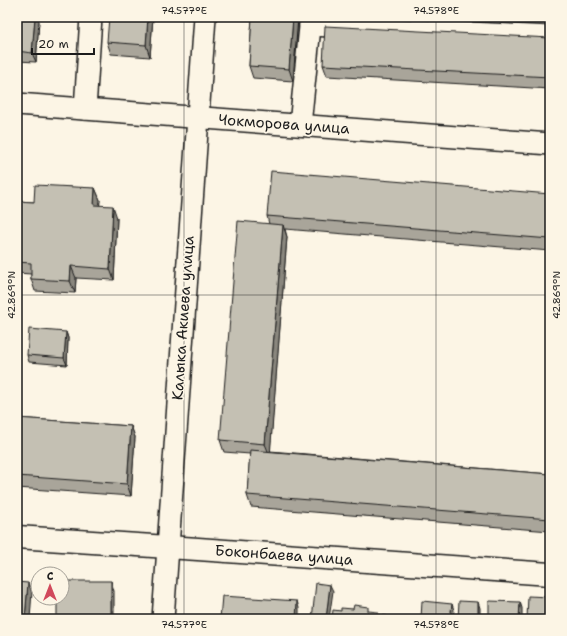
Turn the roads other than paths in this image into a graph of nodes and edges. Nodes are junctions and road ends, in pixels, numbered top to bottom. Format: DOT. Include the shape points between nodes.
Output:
graph roads {
  1 [pos="91,17"];
  2 [pos="205,17"];
  3 [pos="310,21"];
  4 [pos="550,37"];
  5 [pos="17,104"];
  6 [pos="85,109"];
  7 [pos="197,117"];
  8 [pos="300,125"];
  9 [pos="550,144"];
  10 [pos="17,538"];
  11 [pos="167,547"];
  12 [pos="550,574"];
  13 [pos="163,619"];
  1 -- 6 [label="street"];
  2 -- 7 [label="street, Калыка Акиева улица"];
  3 -- 4 [label="street"];
  3 -- 8 [label="street"];
  5 -- 6 [label="street, Чокморова улица"];
  6 -- 7 [label="street, Чокморова улица"];
  7 -- 8 [label="street, Чокморова улица"];
  7 -- 11 [label="street, Калыка Акиева улица"];
  8 -- 9 [label="street, Чокморова улица"];
  10 -- 11 [label="main road, Боконбаева улица"];
  11 -- 12 [label="main road, Боконбаева улица"];
  11 -- 13 [label="street, Калыка Акиева улица"];
}
